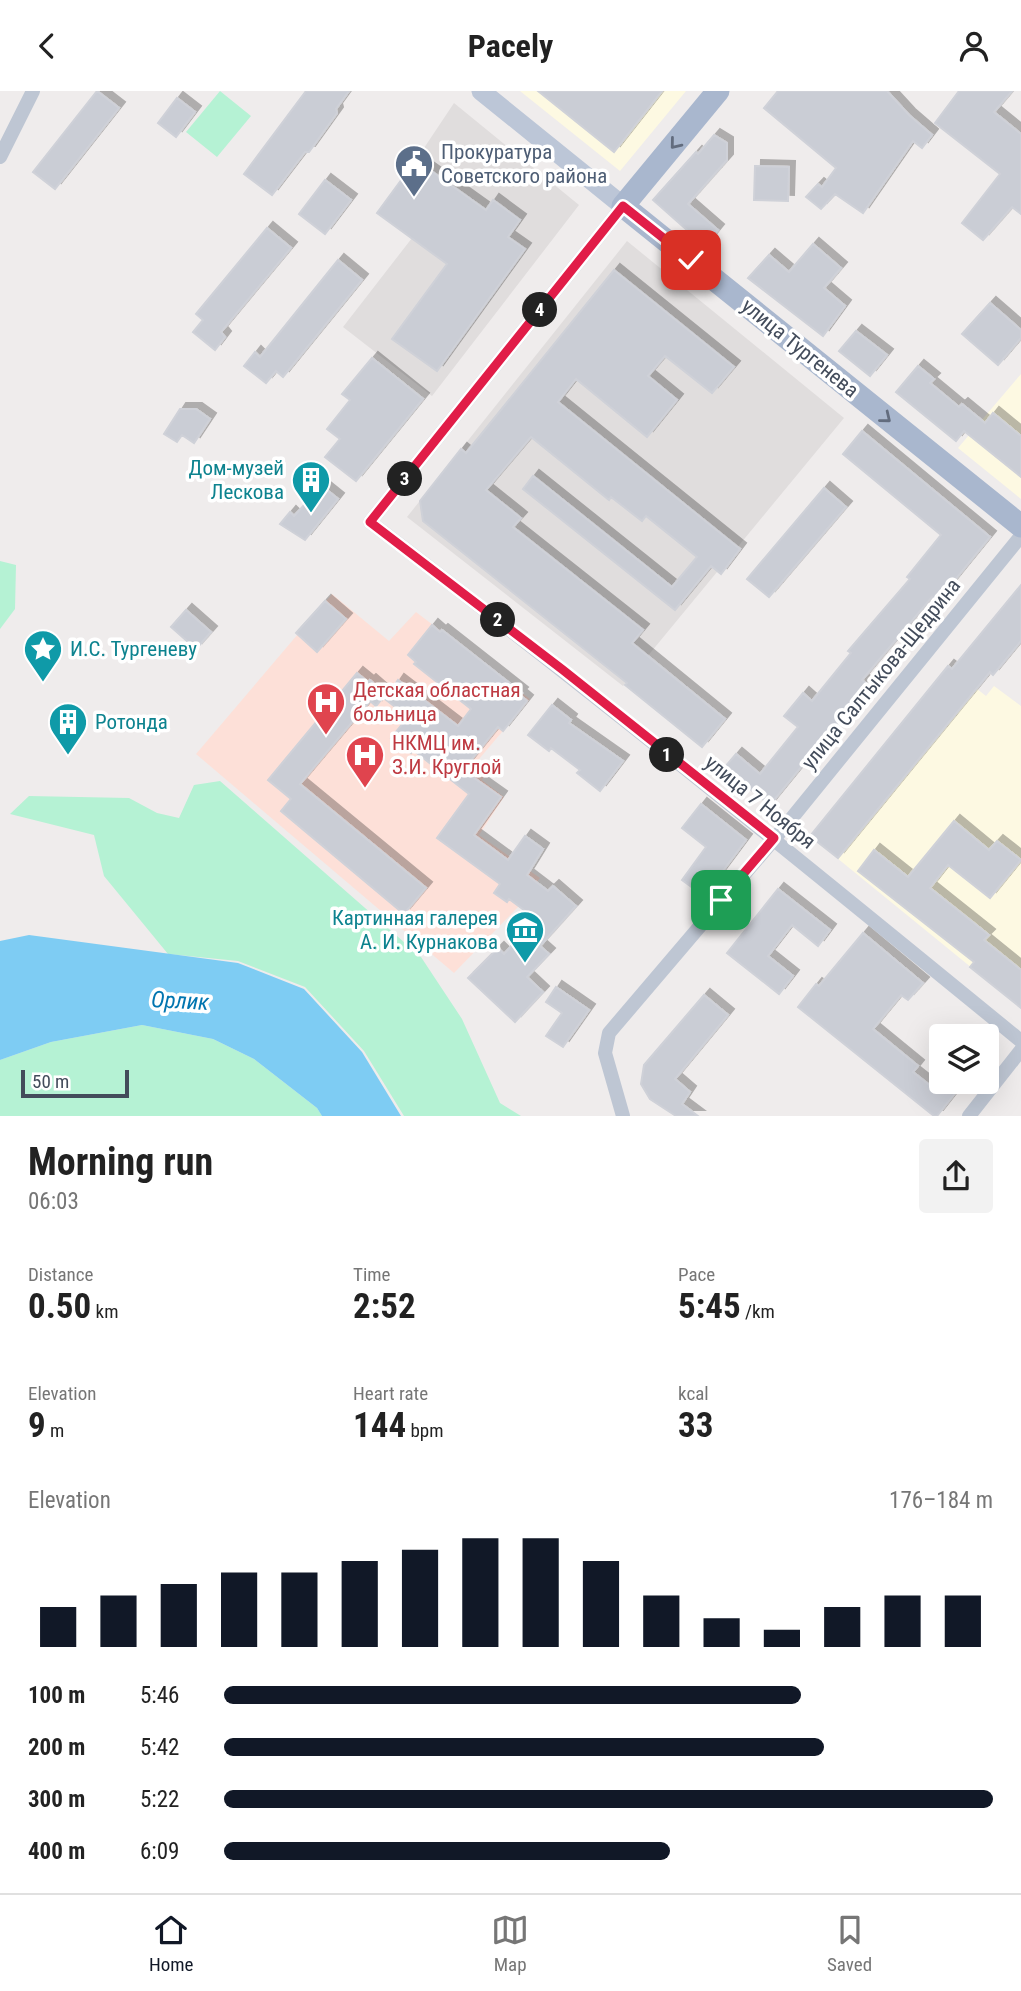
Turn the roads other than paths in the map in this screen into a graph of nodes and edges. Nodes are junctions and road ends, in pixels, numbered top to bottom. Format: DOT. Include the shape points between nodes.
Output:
graph roads {
  1 [pos="33,91"];
  2 [pos="481,91"];
  3 [pos="718,91"];
  4 [pos="0,157"];
  5 [pos="623,206"];
  6 [pos="1021,526"];
  7 [pos="1021,536"];
  8 [pos="774,838"];
  9 [pos="1021,1041"];
  10 [pos="1021,1050"];
  11 [pos="623,1116"];
  12 [pos="969,1116"];
  1 -- 4 [label="street"];
  2 -- 5 [label="main road, улица Тургенева"];
  3 -- 5 [label="main road, one-way"];
  5 -- 6 [label="main road, улица Тургенева, one-way"];
  5 -- 8 [label="street, улица 7 Ноября" via="370,522"];
  7 -- 8 [label="street, улица Салтыкова-Щедрина"];
  8 -- 9 [label="street, улица 7 Ноября"];
  8 -- 11 [label="street, улица Салтыкова-Щедрина" via="609,1033 605,1053"];
  10 -- 12 [label="street"];
}
